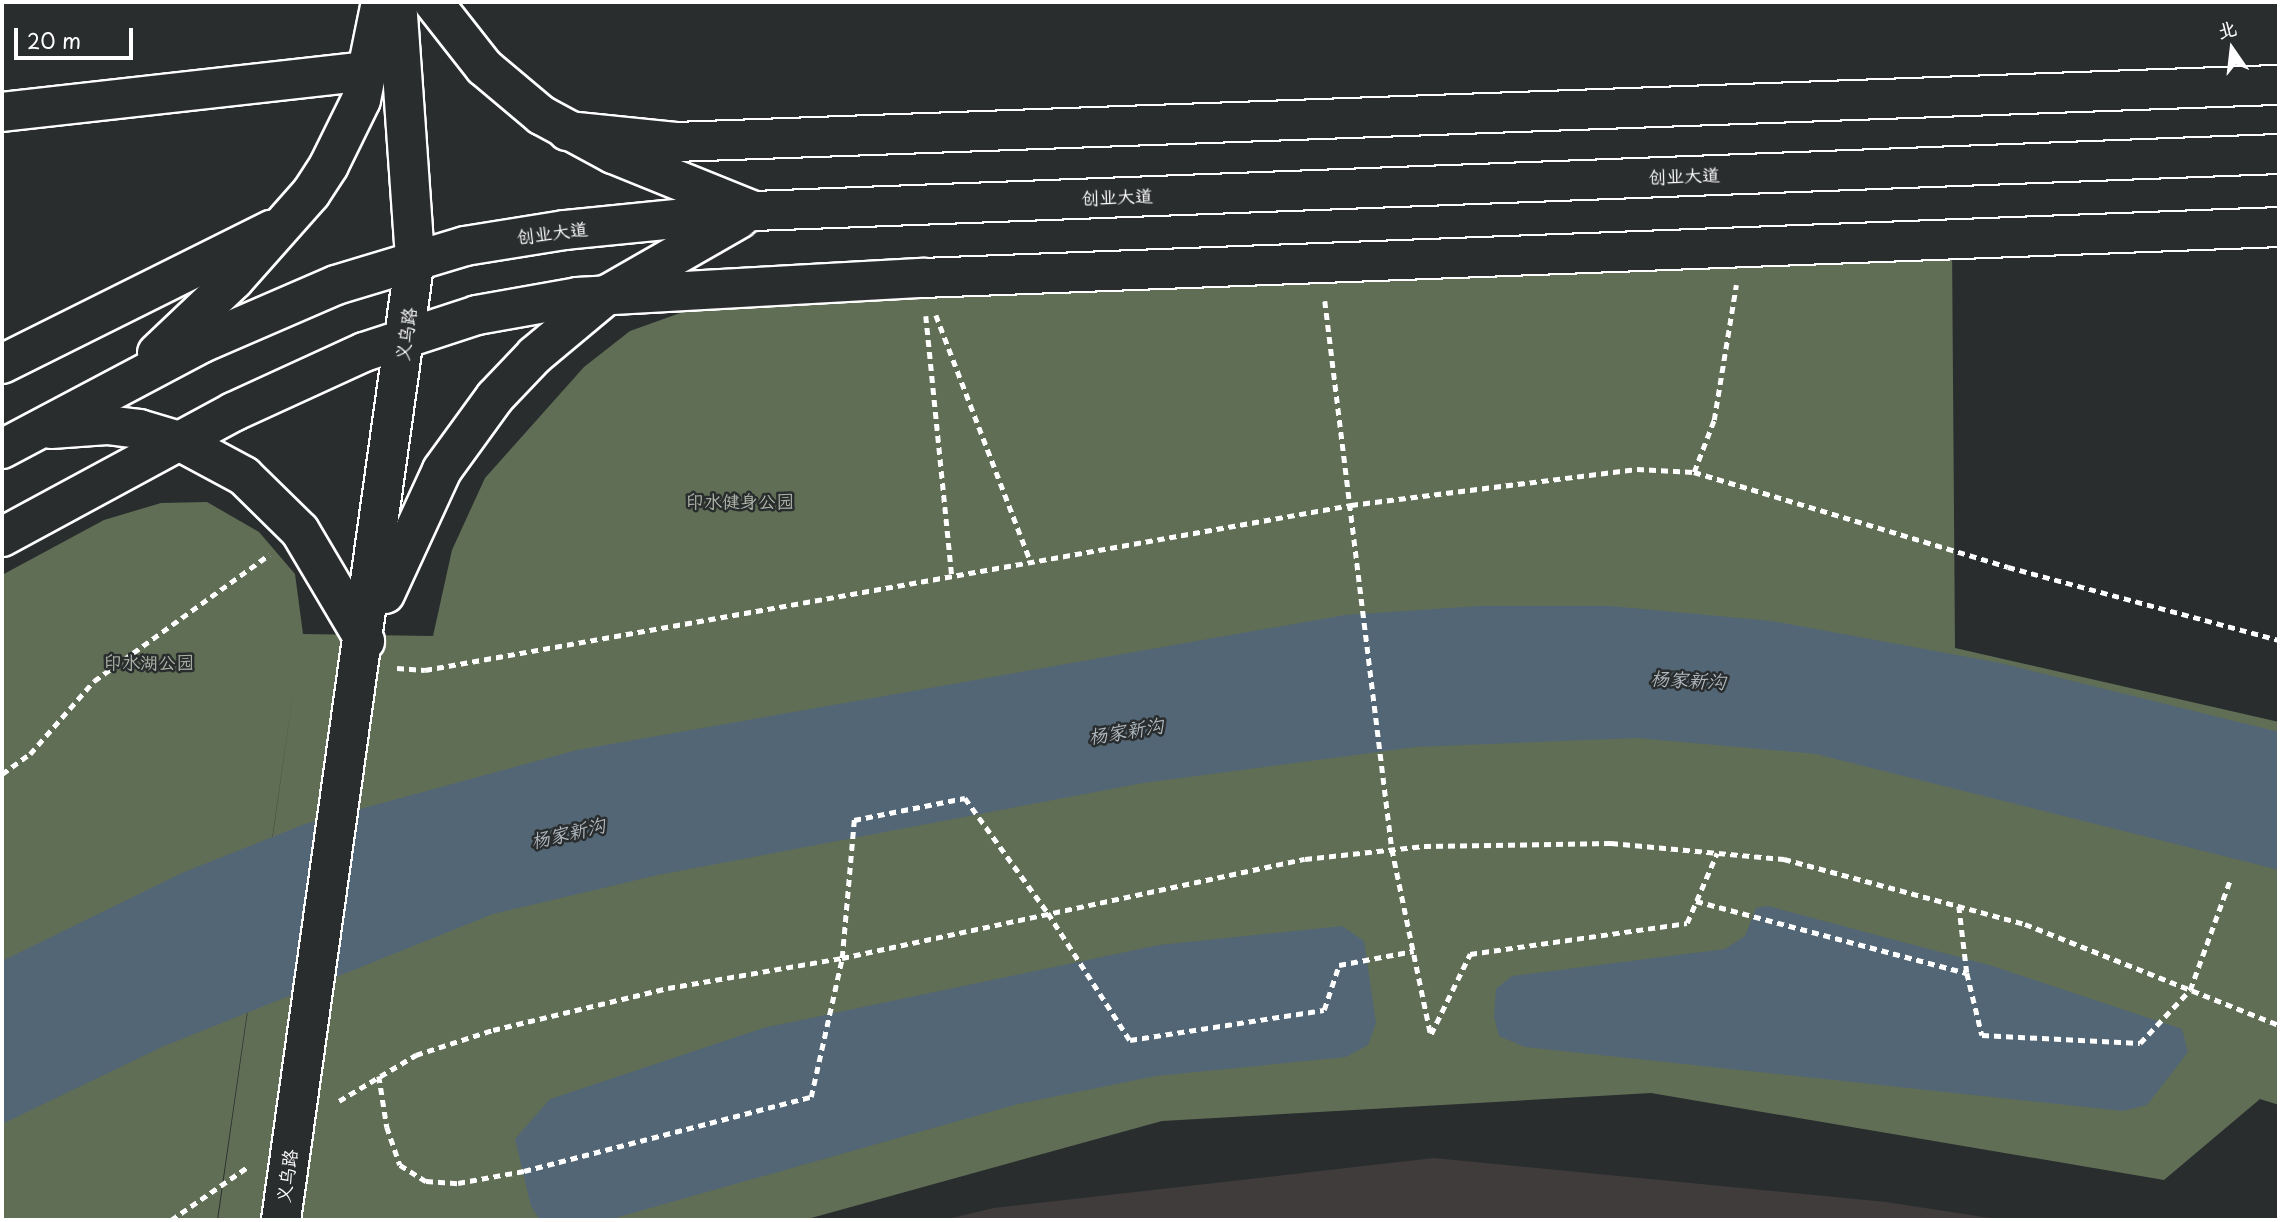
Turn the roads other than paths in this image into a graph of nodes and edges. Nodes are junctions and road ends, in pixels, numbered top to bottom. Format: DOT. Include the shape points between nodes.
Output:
graph roads {
  1 [pos="381,2"];
  2 [pos="397,2"];
  3 [pos="433,2"];
  4 [pos="369,71"];
  5 [pos="2279,85"];
  6 [pos="2,112"];
  7 [pos="567,131"];
  8 [pos="2279,155"];
  9 [pos="754,211"];
  10 [pos="285,223"];
  11 [pos="2279,227"];
  12 [pos="415,258"];
  13 [pos="608,294"];
  14 [pos="406,337"];
  15 [pos="2,364"];
  16 [pos="128,382"];
  17 [pos="18,441"];
  18 [pos="179,441"];
  19 [pos="2,537"];
  20 [pos="363,653"];
  21 [pos="281,1220"];
  1 -- 4 [label="main road"];
  2 -- 12 [label="main road, 义乌路"];
  3 -- 7 [label="main road" via="484,66"];
  4 -- 6 [label="main road"];
  4 -- 10 [label="main road" via="361,100 329,165"];
  5 -- 7 [label="main road" via="675,142"];
  7 -- 9 [label="main road"];
  8 -- 9 [label="main road, 创业大道"];
  9 -- 12 [label="main road, 创业大道" via="542,233"];
  9 -- 13 [label="main road"];
  10 -- 15 [label="main road"];
  10 -- 16 [label="main road" via="234,280"];
  11 -- 13 [label="main road" via="1742,245"];
  12 -- 14 [label="main road, 义乌路"];
  12 -- 16 [label="main road, 创业大道" via="294,302"];
  13 -- 14 [label="main road" via="477,316"];
  13 -- 20 [label="main road" via="535,355 467,433 419,512"];
  14 -- 18 [label="main road" via="307,376"];
  14 -- 20 [label="main road, 义乌路"];
  16 -- 17 [label="main road, 创业大道"];
  17 -- 18 [label="main road" via="107,425"];
  18 -- 19 [label="main road"];
  18 -- 20 [label="main road" via="244,476 300,531"];
  20 -- 21 [label="main road, 义乌路"];
}
